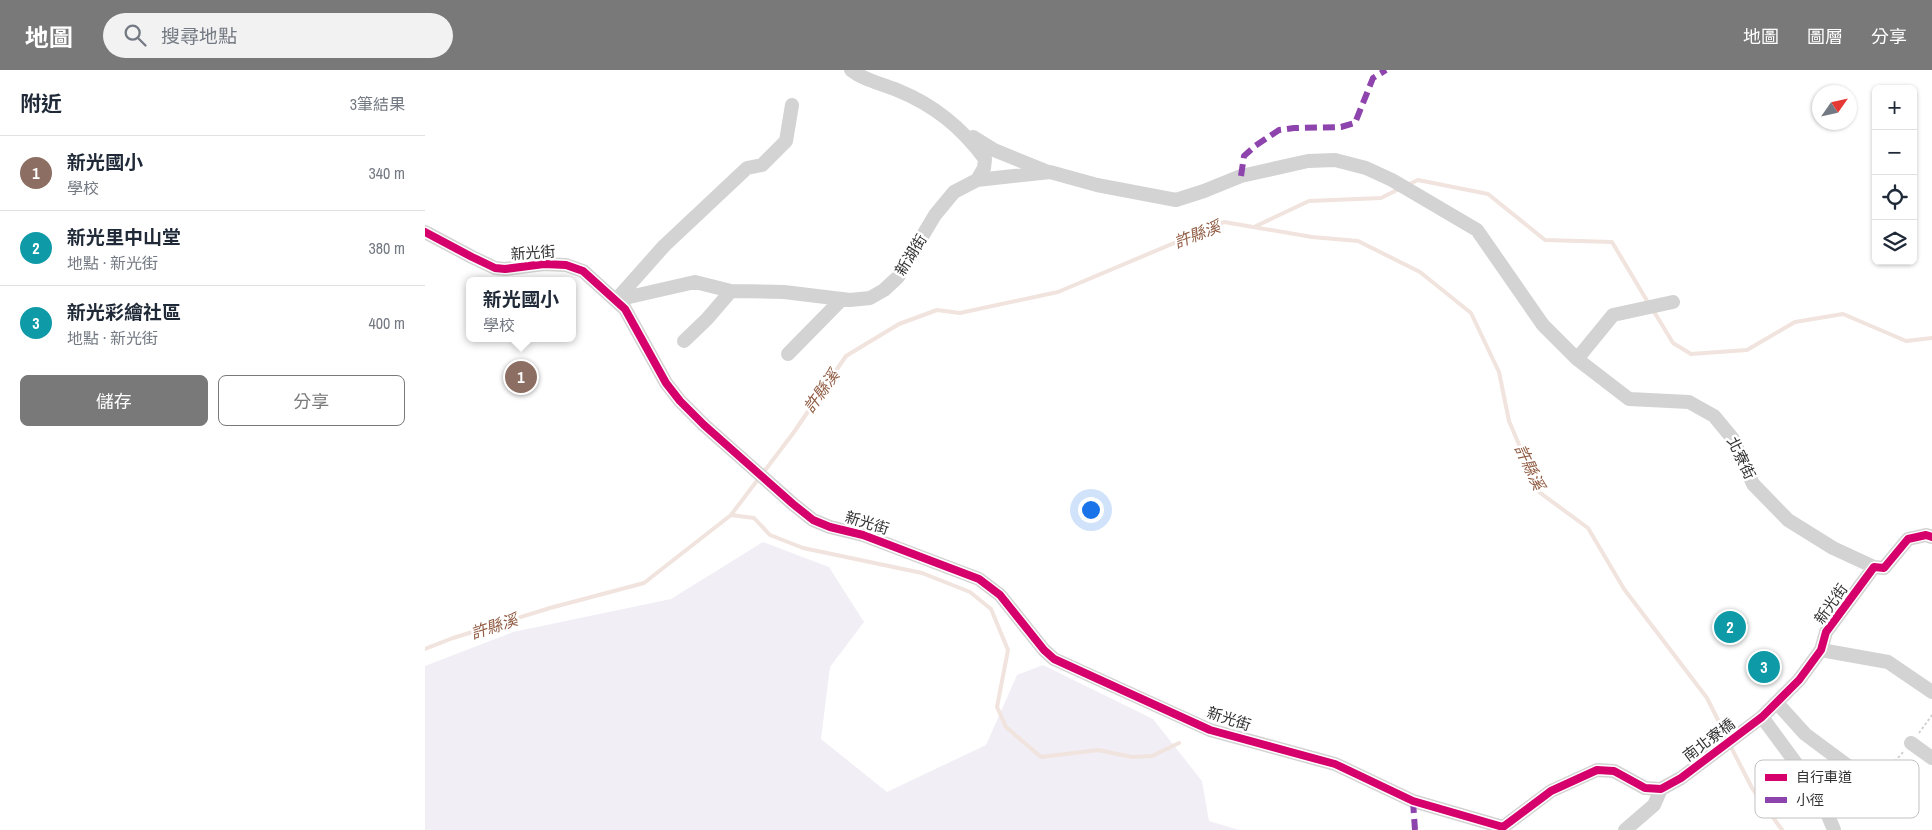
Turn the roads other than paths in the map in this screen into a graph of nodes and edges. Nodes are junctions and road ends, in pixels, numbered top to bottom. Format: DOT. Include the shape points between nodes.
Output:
graph roads {
  1 [pos="851,70"];
  2 [pos="792,105"];
  3 [pos="961,130"];
  4 [pos="1050,172"];
  5 [pos="977,180"];
  6 [pos="425,232"];
  7 [pos="731,291"];
  8 [pos="842,299"];
  9 [pos="616,300"];
  10 [pos="1673,302"];
  11 [pos="684,341"];
  12 [pos="788,354"];
  13 [pos="1577,359"];
  14 [pos="1932,537"];
  15 [pos="1874,568"];
  16 [pos="1821,650"];
  17 [pos="1932,692"];
  18 [pos="1777,703"];
  19 [pos="1757,720"];
  20 [pos="1911,743"];
  21 [pos="1932,758"];
  22 [pos="1791,760"];
  23 [pos="1840,760"];
  24 [pos="1661,789"];
  25 [pos="1830,818"];
  26 [pos="1467,824"];
  27 [pos="1625,830"];
  28 [pos="1834,830"];
  1 -- 3 [label="street" via="861,78 924,102"];
  2 -- 9 [label="street" via="786,141 762,165 747,168 664,246"];
  3 -- 4 [label="street, 北寮街" via="994,150"];
  3 -- 5 [label="street" via="985,159"];
  4 -- 5 [label="street"];
  4 -- 13 [label="street, 北寮街" via="1097,186 1176,200 1241,176 1308,162 1335,160 1366,168 1477,230 1543,324"];
  5 -- 8 [label="street, 新湖街" via="954,192 941,207 898,277 884,290 870,298"];
  6 -- 9 [label="street, 新光街" via="495,268 567,265 583,271"];
  7 -- 8 [label="street, 新湖街" via="783,292"];
  7 -- 9 [label="street, 新湖街" via="695,282"];
  7 -- 11 [label="street"];
  8 -- 12 [label="street"];
  9 -- 26 [label="street, 新光街" via="625,309 666,384 680,402 813,520 863,535 979,579 1000,596 1054,659 1210,730 1335,764"];
  10 -- 13 [label="street" via="1613,315"];
  13 -- 15 [label="street, 北寮街" via="1629,399 1689,402 1715,416 1733,439 1753,484 1788,520 1833,548"];
  14 -- 15 [label="street" via="1908,539 1884,568"];
  15 -- 16 [label="street, 新光街" via="1827,632"];
  16 -- 17 [label="street" via="1888,662"];
  16 -- 18 [label="street, 新光街"];
  18 -- 19 [label="street, 新光街"];
  18 -- 23 [label="street" via="1805,734"];
  19 -- 22 [label="street"];
  19 -- 24 [label="street, 南北寮橋" via="1681,778"];
  20 -- 21 [label="street"];
  24 -- 26 [label="street, 新光街" via="1645,788 1614,771 1597,770 1551,791 1503,827"];
  24 -- 27 [label="street" via="1654,805"];
  25 -- 28 [label="street"];
}
